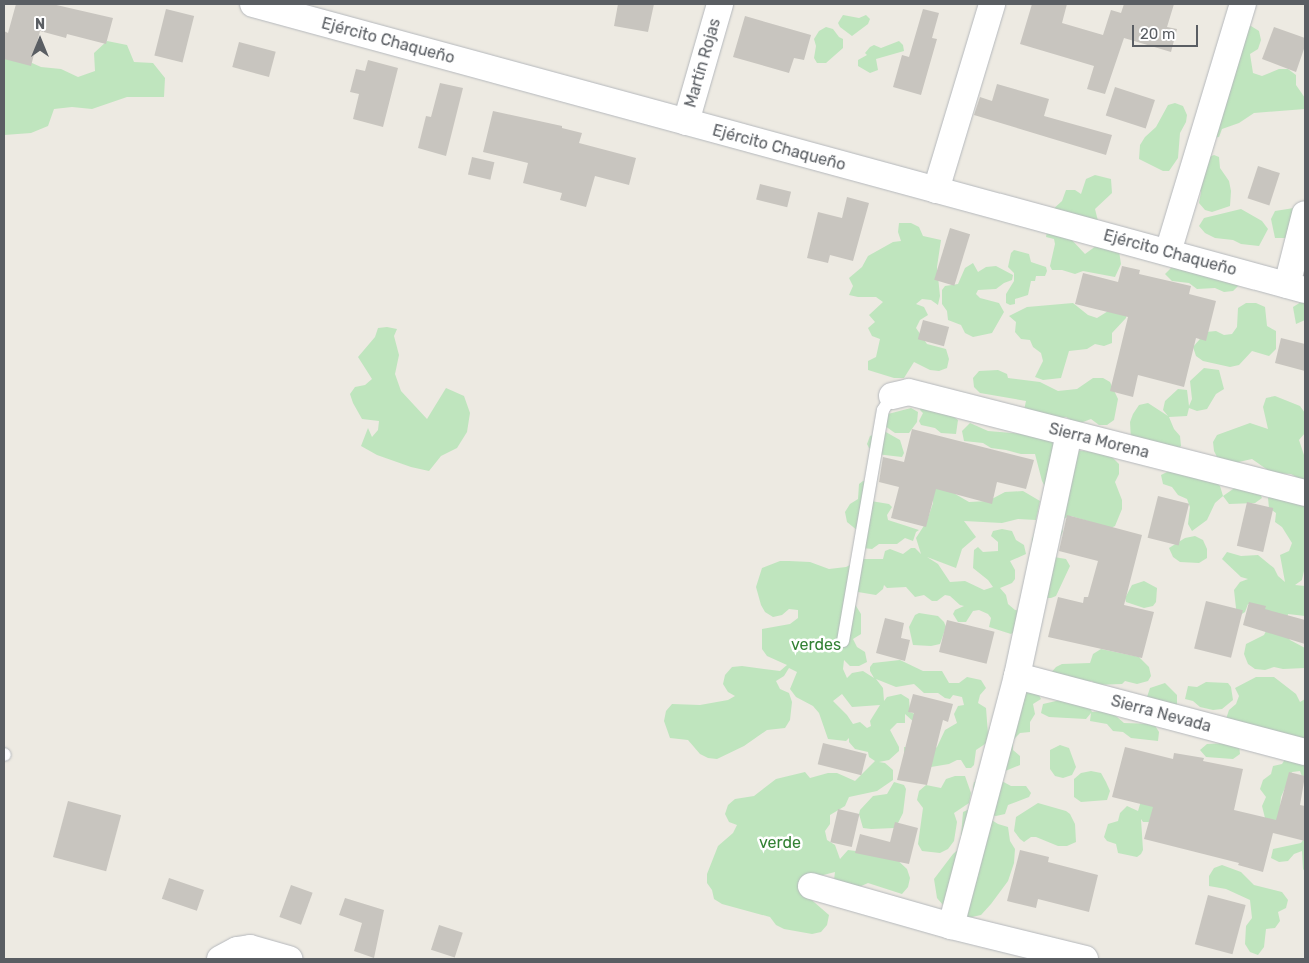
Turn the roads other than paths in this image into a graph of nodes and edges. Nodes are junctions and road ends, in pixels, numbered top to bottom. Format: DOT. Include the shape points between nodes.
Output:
graph roads {
  1 [pos="253,4"];
  2 [pos="720,4"];
  3 [pos="992,4"];
  4 [pos="1244,4"];
  5 [pos="686,122"];
  6 [pos="936,190"];
  7 [pos="1305,214"];
  8 [pos="1168,252"];
  9 [pos="1296,288"];
  10 [pos="892,396"];
  11 [pos="1069,434"];
  12 [pos="1305,493"];
  13 [pos="843,641"];
  14 [pos="1017,676"];
  15 [pos="1305,752"];
  16 [pos="811,886"];
  17 [pos="951,926"];
  18 [pos="220,959"];
  19 [pos="289,959"];
  20 [pos="1085,959"];
  1 -- 5 [label="street, Ejército Chaqueño"];
  2 -- 5 [label="street, Martín Rojas"];
  3 -- 6 [label="street"];
  4 -- 8 [label="street"];
  5 -- 6 [label="street, Ejército Chaqueño"];
  6 -- 8 [label="street, Ejército Chaqueño"];
  7 -- 9 [label="street"];
  8 -- 9 [label="street, Ejército Chaqueño"];
  10 -- 11 [label="street, Sierra Morena" via="910,392"];
  10 -- 13 [label="lane" via="883,410"];
  11 -- 12 [label="street, Sierra Morena"];
  11 -- 14 [label="street"];
  14 -- 15 [label="street, Sierra Nevada"];
  14 -- 17 [label="street"];
  16 -- 17 [label="street"];
  17 -- 20 [label="street"];
  18 -- 19 [label="street" via="237,950 250,948"];
}
